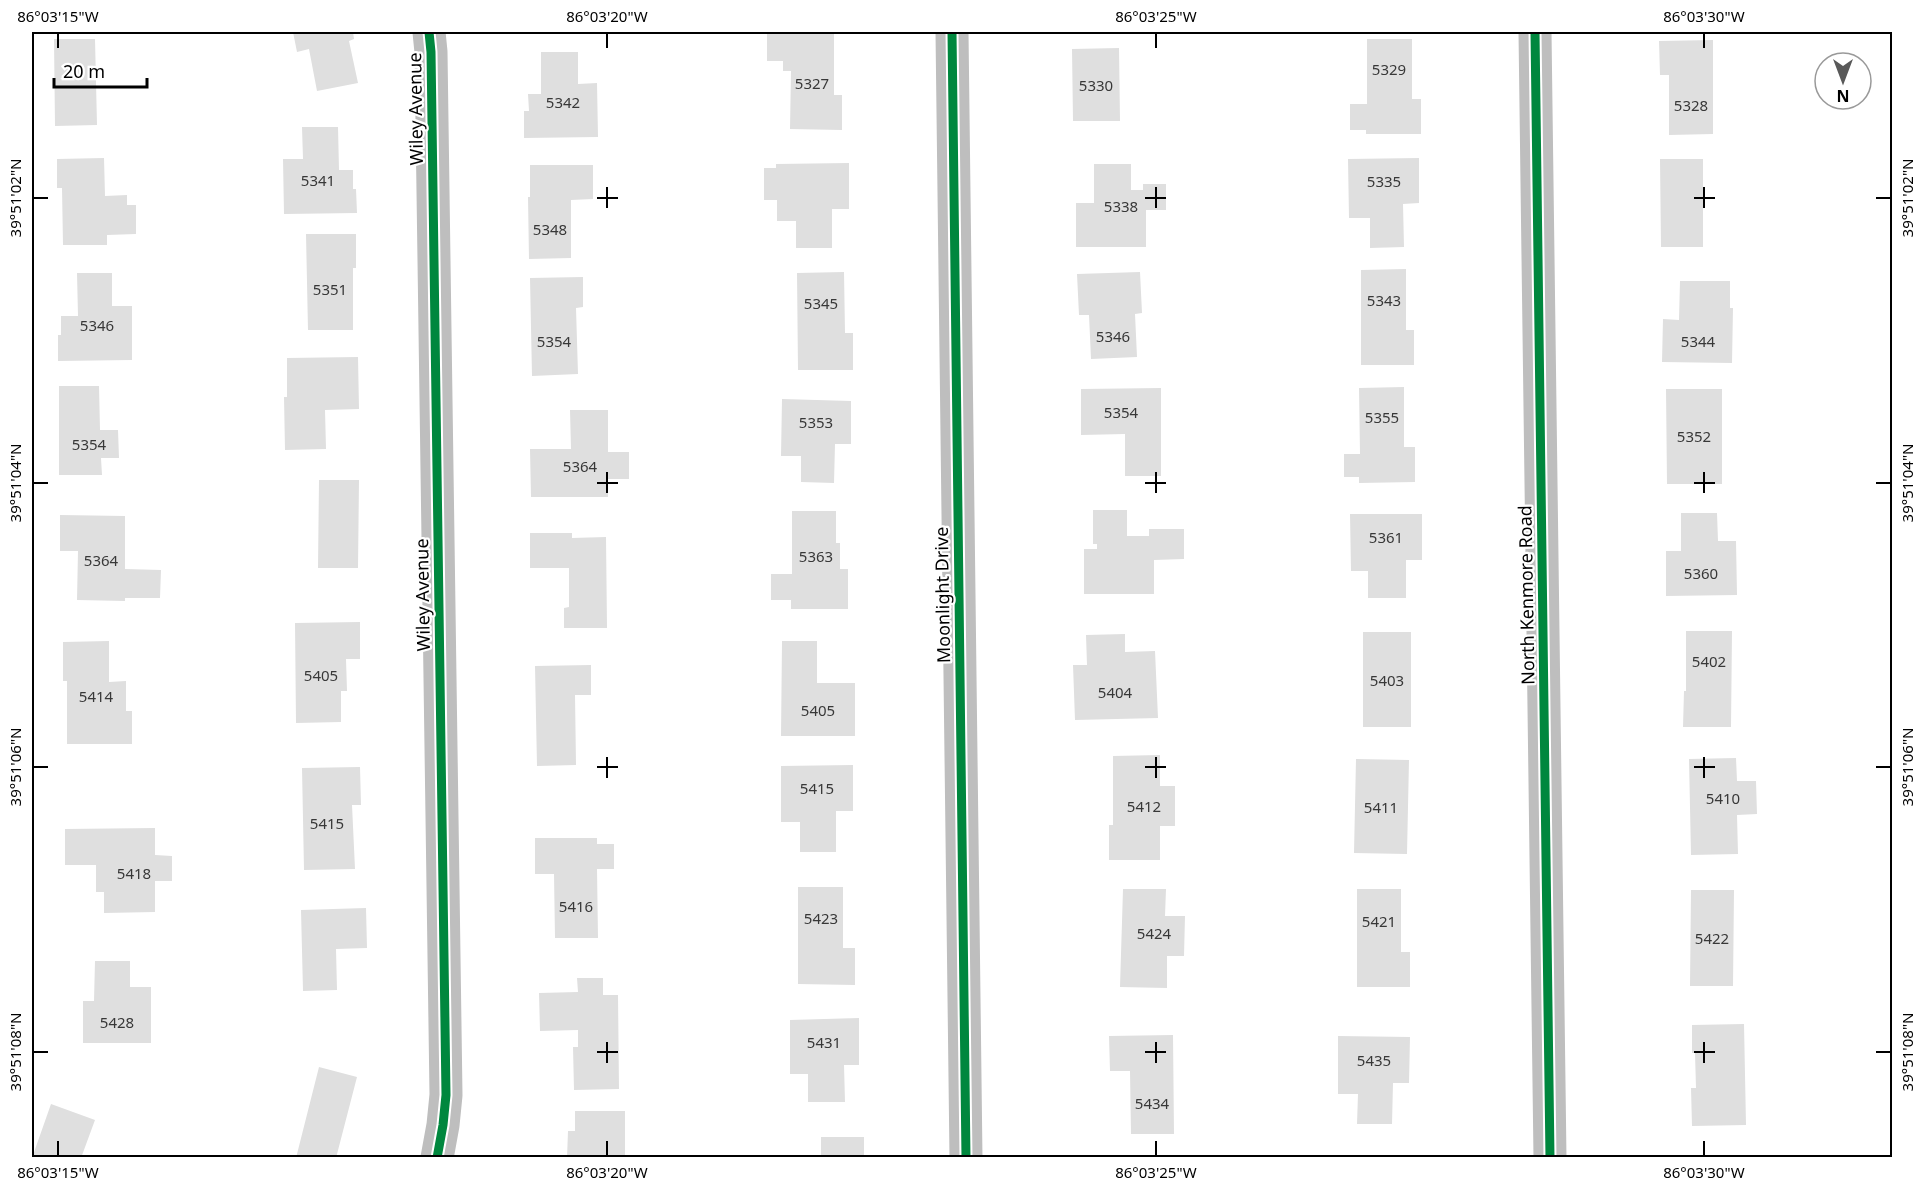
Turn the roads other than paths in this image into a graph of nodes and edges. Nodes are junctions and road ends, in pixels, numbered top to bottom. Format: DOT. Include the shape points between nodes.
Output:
graph roads {
  1 [pos="429,32"];
  2 [pos="952,32"];
  3 [pos="1535,32"];
  4 [pos="437,1158"];
  5 [pos="966,1158"];
  6 [pos="1550,1158"];
  1 -- 4 [label="street, Wiley Avenue" via="446,1095"];
  2 -- 5 [label="street, Moonlight Drive"];
  3 -- 6 [label="street, North Kenmore Road"];
}
